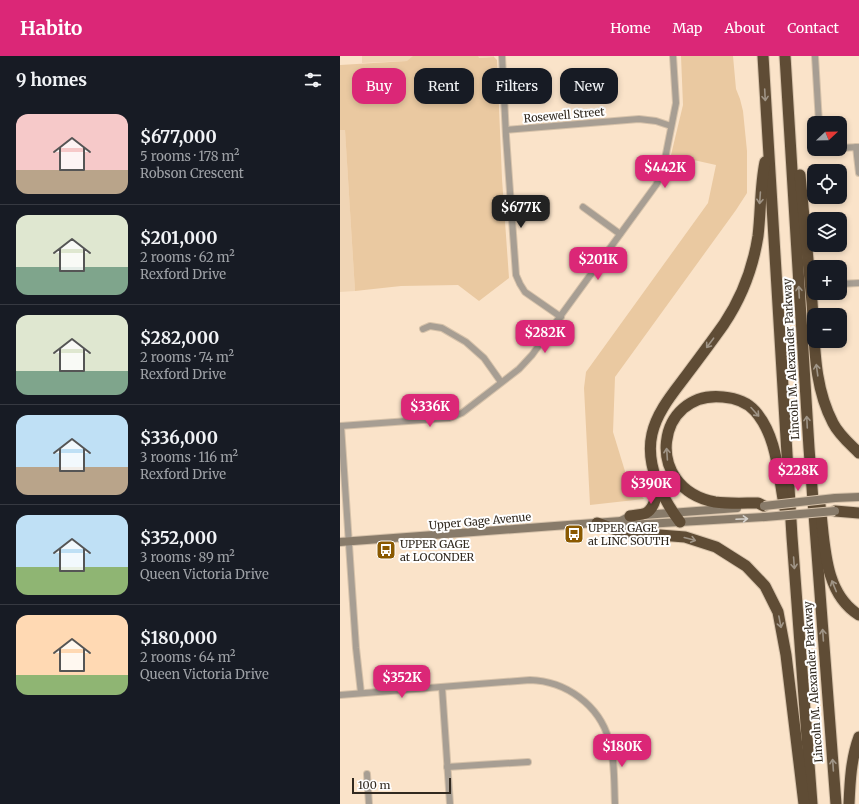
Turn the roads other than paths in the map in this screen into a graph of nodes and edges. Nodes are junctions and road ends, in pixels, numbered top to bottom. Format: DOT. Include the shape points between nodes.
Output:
graph roads {
  1 [pos="502,56"];
  2 [pos="673,56"];
  3 [pos="763,56"];
  4 [pos="785,56"];
  5 [pos="815,56"];
  6 [pos="819,116"];
  7 [pos="671,126"];
  8 [pos="506,130"];
  9 [pos="790,130"];
  10 [pos="768,146"];
  11 [pos="858,147"];
  12 [pos="847,148"];
  13 [pos="859,173"];
  14 [pos="583,207"];
  15 [pos="620,234"];
  16 [pos="859,283"];
  17 [pos="847,284"];
  18 [pos="561,317"];
  19 [pos="423,329"];
  20 [pos="501,382"];
  21 [pos="341,426"];
  22 [pos="809,448"];
  23 [pos="859,453"];
  24 [pos="658,484"];
  25 [pos="859,497"];
  26 [pos="764,506"];
  27 [pos="859,508"];
  28 [pos="835,511"];
  29 [pos="673,513"];
  30 [pos="859,513"];
  31 [pos="626,519"];
  32 [pos="680,522"];
  33 [pos="597,523"];
  34 [pos="792,536"];
  35 [pos="349,541"];
  36 [pos="340,542"];
  37 [pos="859,615"];
  38 [pos="442,688"];
  39 [pos="361,693"];
  40 [pos="340,694"];
  41 [pos="859,737"];
  42 [pos="528,762"];
  43 [pos="447,768"];
  44 [pos="367,774"];
  45 [pos="369,804"];
  46 [pos="450,804"];
  47 [pos="615,804"];
  48 [pos="804,804"];
  49 [pos="812,804"];
  50 [pos="836,804"];
  51 [pos="849,804"];
  1 -- 8 [label="street"];
  2 -- 7 [label="street" via="676,103"];
  3 -- 10 [label="highway, Lincoln M. Alexander Parkway, one-way"];
  4 -- 9 [label="highway, Lincoln M. Alexander Parkway"];
  5 -- 6 [label="street"];
  7 -- 8 [label="street, Rosewell Street" via="653,120 639,119"];
  7 -- 15 [label="street" via="662,174"];
  8 -- 18 [label="street" via="516,275 525,292"];
  22 -- 9 [label="highway, Lincoln M. Alexander Parkway, one-way"];
  23 -- 9 [label="highway, one-way" via="834,424 824,403 818,381 798,152"];
  10 -- 24 [label="highway, one-way" via="762,177 758,235 746,285 729,318 674,392 654,426 651,456"];
  10 -- 34 [label="highway, Lincoln M. Alexander Parkway"];
  11 -- 12 [label="street"];
  11 -- 13 [label="street"];
  14 -- 15 [label="street"];
  15 -- 18 [label="street"];
  16 -- 17 [label="street"];
  18 -- 20 [label="street" via="530,358"];
  19 -- 20 [label="street" via="430,326 442,328 466,342 480,354"];
  20 -- 21 [label="street" via="462,413 449,418"];
  21 -- 35 [label="street"];
  37 -- 22 [label="highway, one-way" via="841,600 831,577 816,469"];
  50 -- 22 [label="highway, Lincoln M. Alexander Parkway, one-way"];
  24 -- 29 [label="highway"];
  24 -- 31 [label="highway" via="652,507 646,513"];
  25 -- 26 [label="main road, Upper Gage Avenue, bridge"];
  26 -- 29 [label="main road, Upper Gage Avenue"];
  26 -- 34 [label="highway, one-way" via="758,503 714,502 689,491 678,482 670,469 666,454 668,431 676,416 689,404 716,396 732,398 755,410 770,436"];
  27 -- 28 [label="main road, Upper Gage Avenue"];
  28 -- 30 [label="highway"];
  32 -- 28 [label="main road, Upper Gage Avenue, one-way, bridge"];
  29 -- 31 [label="main road, Upper Gage Avenue"];
  29 -- 32 [label="highway"];
  31 -- 32 [label="main road, Upper Gage Avenue" via="630,525"];
  31 -- 33 [label="main road, Upper Gage Avenue"];
  33 -- 35 [label="main road, Upper Gage Avenue"];
  33 -- 48 [label="highway, one-way" via="622,532 685,538 716,547 746,566 765,586 778,612 786,655"];
  34 -- 49 [label="highway, Lincoln M. Alexander Parkway, one-way"];
  35 -- 36 [label="main road, Upper Gage Avenue"];
  35 -- 39 [label="street"];
  38 -- 39 [label="street"];
  38 -- 43 [label="street"];
  38 -- 47 [label="street" via="535,680 556,684 575,693 592,709 610,741"];
  39 -- 40 [label="street"];
  41 -- 51 [label="highway" via="850,776"];
  42 -- 43 [label="street"];
  43 -- 46 [label="street"];
  44 -- 45 [label="street"];
}
